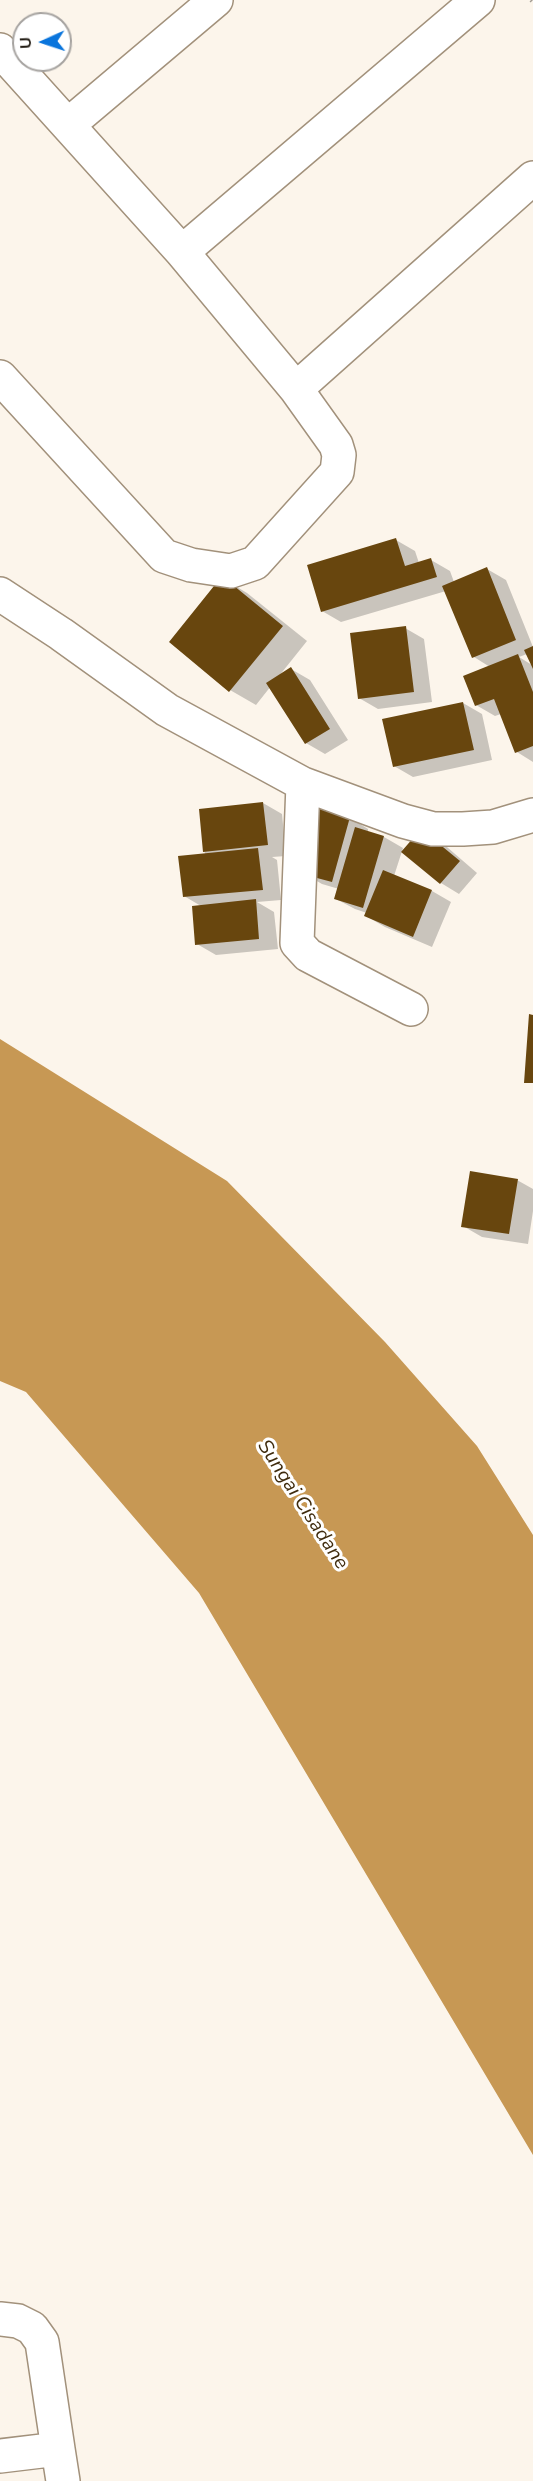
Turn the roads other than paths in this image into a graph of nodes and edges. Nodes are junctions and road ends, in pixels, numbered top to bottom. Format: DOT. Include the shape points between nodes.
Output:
graph roads {
  1 [pos="216,0"];
  2 [pos="478,0"];
  3 [pos="2,55"];
  4 [pos="68,125"];
  5 [pos="533,178"];
  6 [pos="182,252"];
  7 [pos="0,377"];
  8 [pos="296,389"];
  9 [pos="0,594"];
  10 [pos="303,784"];
  11 [pos="533,815"];
  12 [pos="411,1009"];
  13 [pos="0,2319"];
  14 [pos="58,2449"];
  15 [pos="0,2456"];
  16 [pos="63,2481"];
  1 -- 4 [label="street"];
  2 -- 6 [label="street"];
  3 -- 4 [label="street"];
  4 -- 6 [label="street"];
  5 -- 8 [label="street"];
  6 -- 8 [label="street"];
  7 -- 8 [label="street" via="164,556 231,571 255,563 337,472 336,446"];
  9 -- 10 [label="street" via="167,710"];
  10 -- 11 [label="street" via="433,828 493,826"];
  10 -- 12 [label="street" via="297,943 308,954"];
  13 -- 14 [label="street" via="8,2318 32,2328 42,2342"];
  14 -- 15 [label="street"];
  14 -- 16 [label="street"];
}
